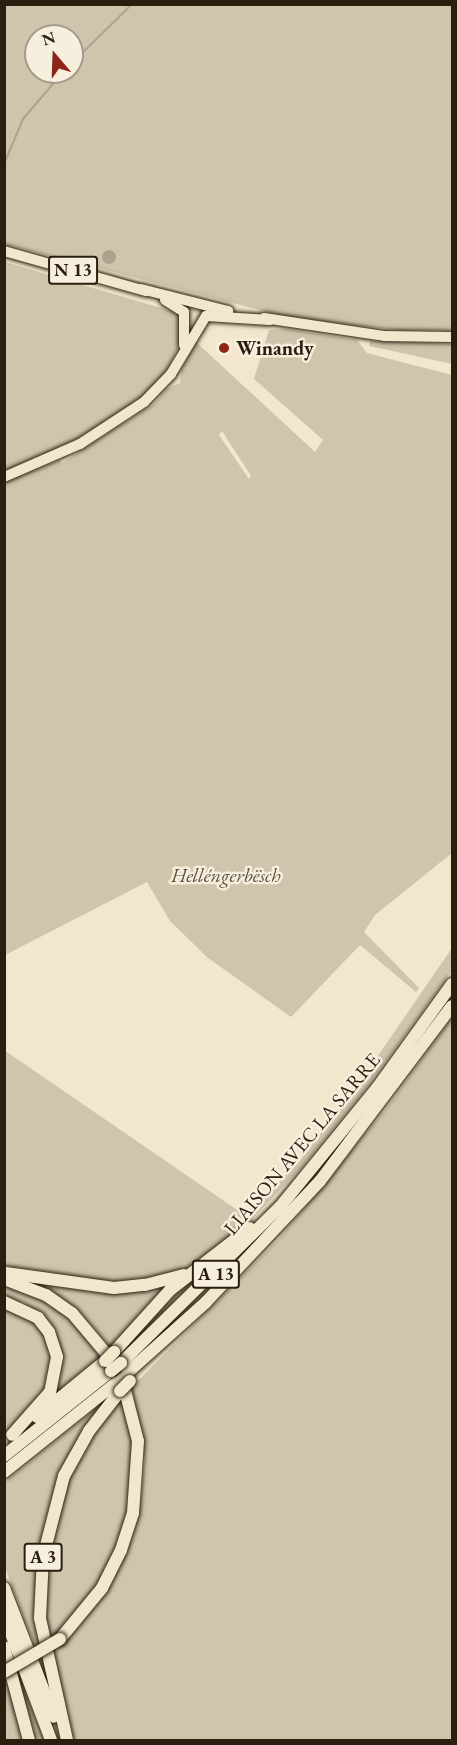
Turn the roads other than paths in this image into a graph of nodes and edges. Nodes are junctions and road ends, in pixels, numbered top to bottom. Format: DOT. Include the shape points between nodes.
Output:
graph roads {
  1 [pos="4,251"];
  2 [pos="141,289"];
  3 [pos="196,303"];
  4 [pos="270,320"];
  5 [pos="191,327"];
  6 [pos="453,337"];
  7 [pos="4,477"];
  8 [pos="453,984"];
  9 [pos="453,1006"];
  10 [pos="303,1178"];
  11 [pos="196,1270"];
  12 [pos="4,1272"];
  13 [pos="4,1279"];
  14 [pos="4,1302"];
  15 [pos="118,1372"];
  16 [pos="8,1438"];
  17 [pos="4,1456"];
  18 [pos="4,1472"];
  19 [pos="4,1588"];
  20 [pos="4,1615"];
  21 [pos="4,1647"];
  22 [pos="4,1672"];
  23 [pos="29,1740"];
  24 [pos="51,1740"];
  25 [pos="65,1740"];
  1 -- 2 [label="main road, N 13"];
  2 -- 3 [label="main road, N 13"];
  2 -- 5 [label="main road" via="181,308"];
  3 -- 4 [label="main road, N 13"];
  3 -- 5 [label="main road"];
  4 -- 5 [label="main road" via="210,315"];
  4 -- 6 [label="main road, N 13" via="384,336"];
  5 -- 7 [label="main road" via="171,374 144,402 80,444"];
  8 -- 10 [label="highway, LIAISON AVEC LA SARRE / A 13" via="377,1088"];
  9 -- 15 [label="highway, LIAISON AVEC LA SARRE / A 13" via="320,1181 169,1336"];
  10 -- 11 [label="highway, A 13" via="242,1236"];
  10 -- 15 [label="highway, LIAISON AVEC LA SARRE / A 13" via="224,1266"];
  11 -- 12 [label="highway" via="163,1282 114,1288"];
  11 -- 15 [label="highway, A 13" via="164,1295"];
  13 -- 22 [label="highway, bridge" via="55,1301 100,1342 118,1368 136,1430 136,1494 121,1551 93,1602 60,1639"];
  14 -- 16 [label="highway" via="38,1318 49,1332 57,1357 50,1392"];
  15 -- 16 [label="highway, A 13"];
  15 -- 17 [label="highway, LIAISON AVEC LA SARRE / A 13"];
  15 -- 18 [label="highway, LIAISON AVEC LA SARRE / A 13"];
  15 -- 25 [label="highway, A 3" via="64,1476 43,1557 40,1618"];
  19 -- 25 [label="highway, A 3"];
  20 -- 24 [label="highway"];
  21 -- 23 [label="highway"];
}
